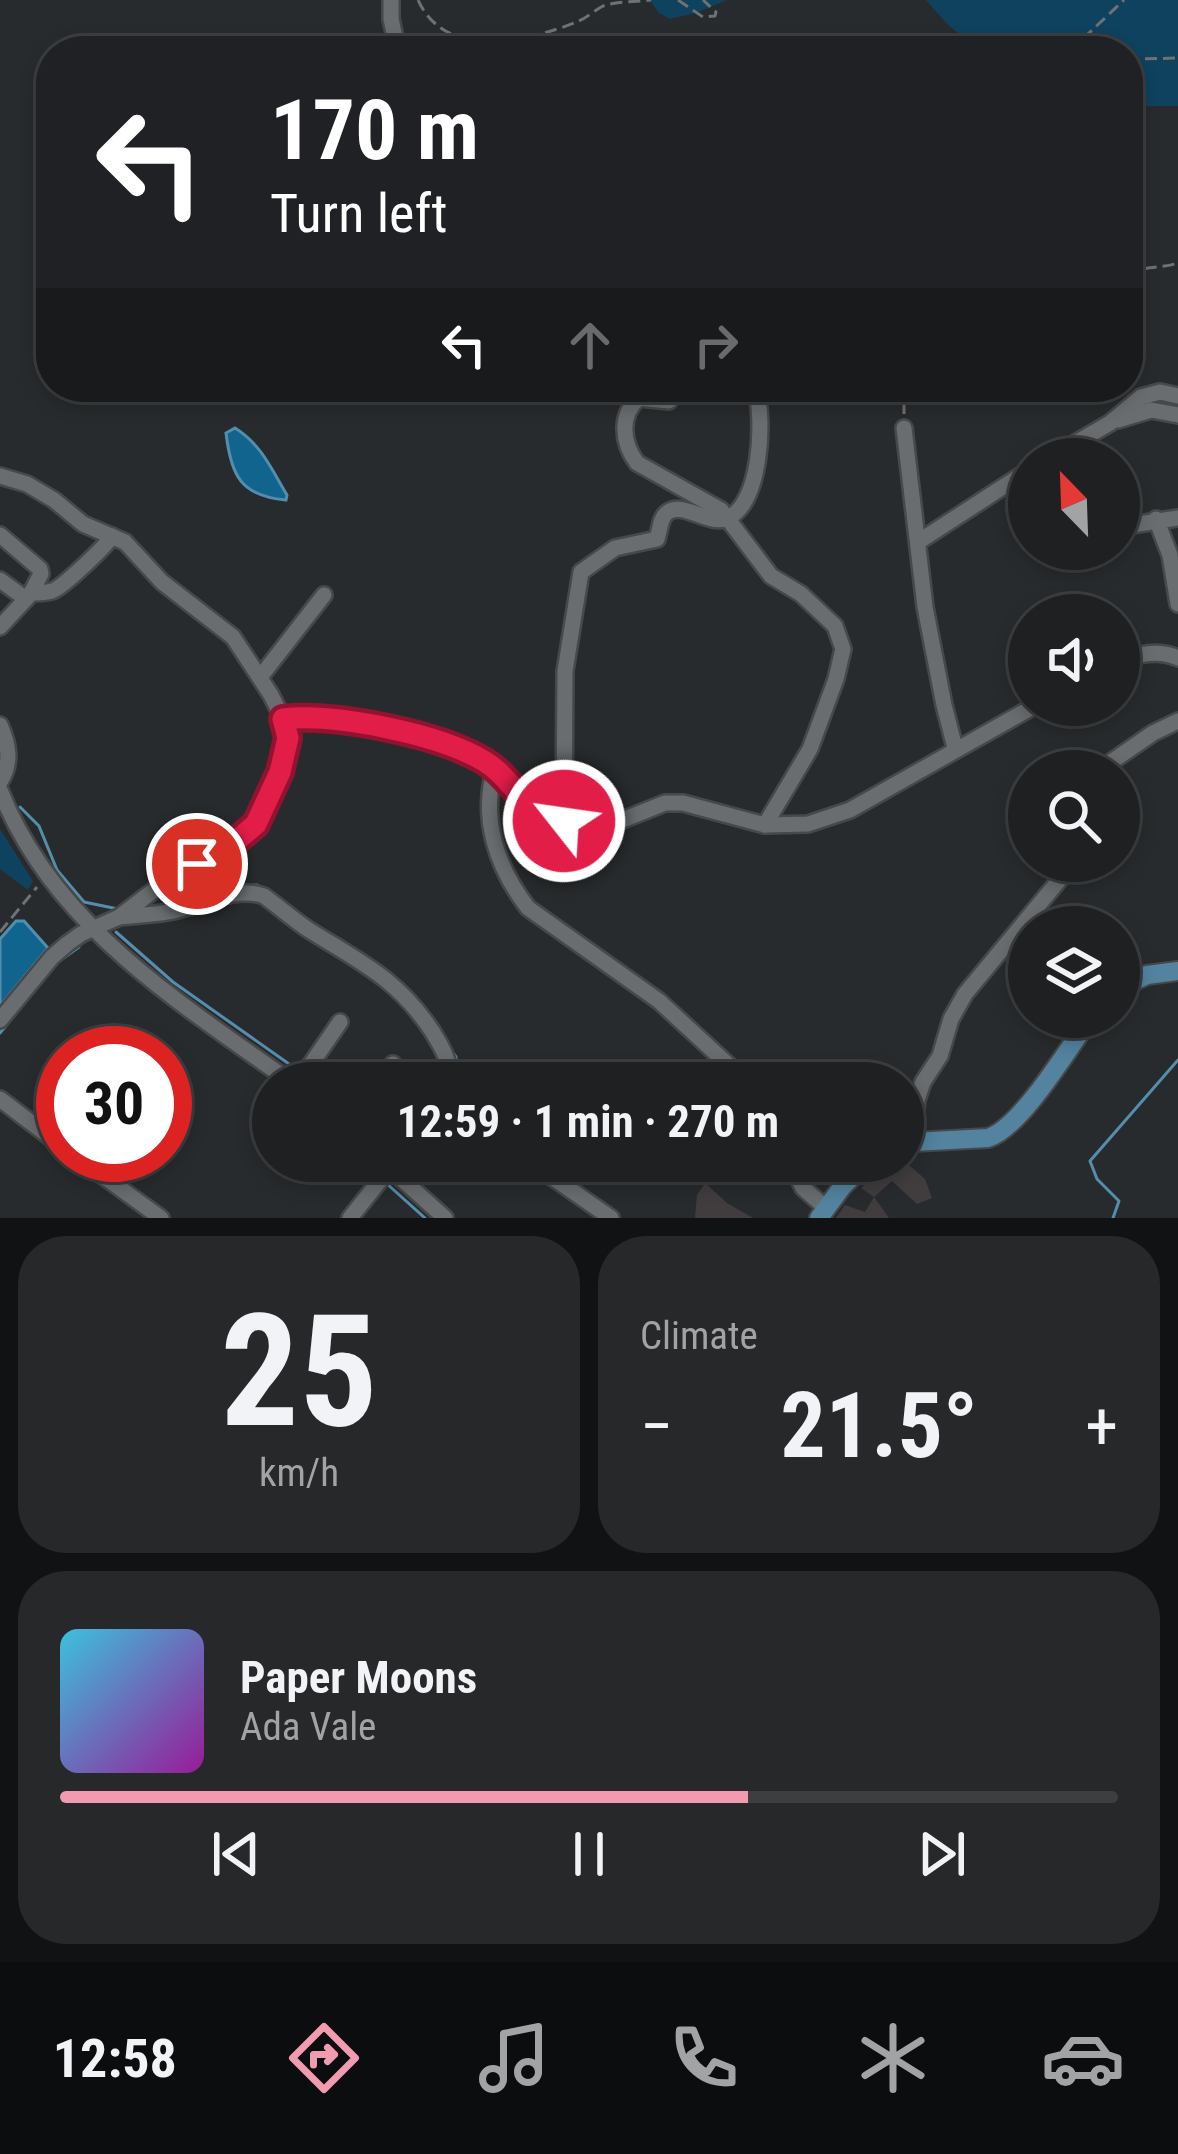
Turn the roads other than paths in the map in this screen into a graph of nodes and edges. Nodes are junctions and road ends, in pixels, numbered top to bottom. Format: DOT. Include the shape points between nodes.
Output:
graph roads {
  1 [pos="391,0"];
  2 [pos="395,36"];
  3 [pos="1178,396"];
  4 [pos="1143,398"];
  5 [pos="634,402"];
  6 [pos="759,402"];
  7 [pos="1136,402"];
  8 [pos="1178,415"];
  9 [pos="1109,423"];
  10 [pos="904,428"];
  11 [pos="1084,438"];
  12 [pos="0,476"];
  13 [pos="1008,484"];
  14 [pos="1178,518"];
  15 [pos="726,519"];
  16 [pos="1156,520"];
  17 [pos="1140,523"];
  18 [pos="0,535"];
  19 [pos="112,536"];
  20 [pos="918,542"];
  21 [pos="0,580"];
  22 [pos="325,595"];
  23 [pos="28,596"];
  24 [pos="1178,604"];
  25 [pos="0,627"];
  26 [pos="1140,656"];
  27 [pos="1178,658"];
  28 [pos="261,676"];
  29 [pos="283,719"];
  30 [pos="1008,720"];
  31 [pos="1178,721"];
  32 [pos="0,725"];
  33 [pos="956,748"];
  34 [pos="1128,750"];
  35 [pos="495,769"];
  36 [pos="0,786"];
  37 [pos="564,821"];
  38 [pos="765,825"];
  39 [pos="1058,882"];
  40 [pos="126,911"];
  41 [pos="93,928"];
  42 [pos="1178,971"];
  43 [pos="1140,979"];
  44 [pos="0,1020"];
  45 [pos="340,1022"];
  46 [pos="1076,1038"];
  47 [pos="272,1062"];
  48 [pos="311,1062"];
  49 [pos="448,1062"];
  50 [pos="725,1062"];
  51 [pos="924,1080"];
  52 [pos="0,1100"];
  53 [pos="36,1127"];
  54 [pos="924,1142"];
  55 [pos="111,1182"];
  56 [pos="376,1182"];
  57 [pos="402,1182"];
  58 [pos="559,1182"];
  59 [pos="800,1182"];
  60 [pos="847,1182"];
  61 [pos="824,1214"];
  62 [pos="608,1217"];
  63 [pos="161,1218"];
  64 [pos="350,1218"];
  65 [pos="445,1218"];
  1 -- 2 [label="street"];
  3 -- 4 [label="street"];
  5 -- 15 [label="street" via="625,438 637,463"];
  6 -- 15 [label="street" via="757,472 751,493"];
  7 -- 9 [label="street"];
  8 -- 9 [label="street" via="1150,410"];
  9 -- 11 [label="street"];
  10 -- 20 [label="street"];
  12 -- 19 [label="street"];
  13 -- 20 [label="street"];
  14 -- 16 [label="street"];
  15 -- 37 [label="street" via="669,512 657,539 615,548 581,572 565,671"];
  15 -- 38 [label="street" via="771,576 835,626 843,649 810,749"];
  16 -- 17 [label="street"];
  16 -- 24 [label="street"];
  18 -- 23 [label="street" via="40,569"];
  19 -- 23 [label="street" via="55,591"];
  19 -- 28 [label="street" via="232,637"];
  20 -- 33 [label="street"];
  21 -- 23 [label="street"];
  22 -- 28 [label="street"];
  23 -- 25 [label="street"];
  26 -- 27 [label="street"];
  28 -- 29 [label="street"];
  29 -- 35 [label="street" via="403,732"];
  29 -- 40 [label="street" via="288,738 280,772 256,824"];
  30 -- 33 [label="street"];
  31 -- 34 [label="street"];
  32 -- 36 [label="street" via="9,754"];
  33 -- 38 [label="street" via="827,820"];
  35 -- 37 [label="street" via="536,812"];
  35 -- 50 [label="street" via="489,828 528,908 659,1000"];
  36 -- 41 [label="street" via="45,876"];
  37 -- 38 [label="street" via="605,827 683,803"];
  39 -- 51 [label="street" via="965,994"];
  40 -- 41 [label="street"];
  40 -- 49 [label="street" via="264,896 410,1001"];
  41 -- 44 [label="street" via="52,957"];
  41 -- 47 [label="street" via="178,1004"];
  42 -- 43 [label="main road"];
  45 -- 48 [label="street"];
  46 -- 54 [label="main road" via="999,1134"];
  52 -- 53 [label="street"];
  55 -- 63 [label="street"];
  56 -- 64 [label="street"];
  57 -- 65 [label="street"];
  58 -- 62 [label="street"];
  59 -- 61 [label="street"];
  60 -- 61 [label="main road"];
}
